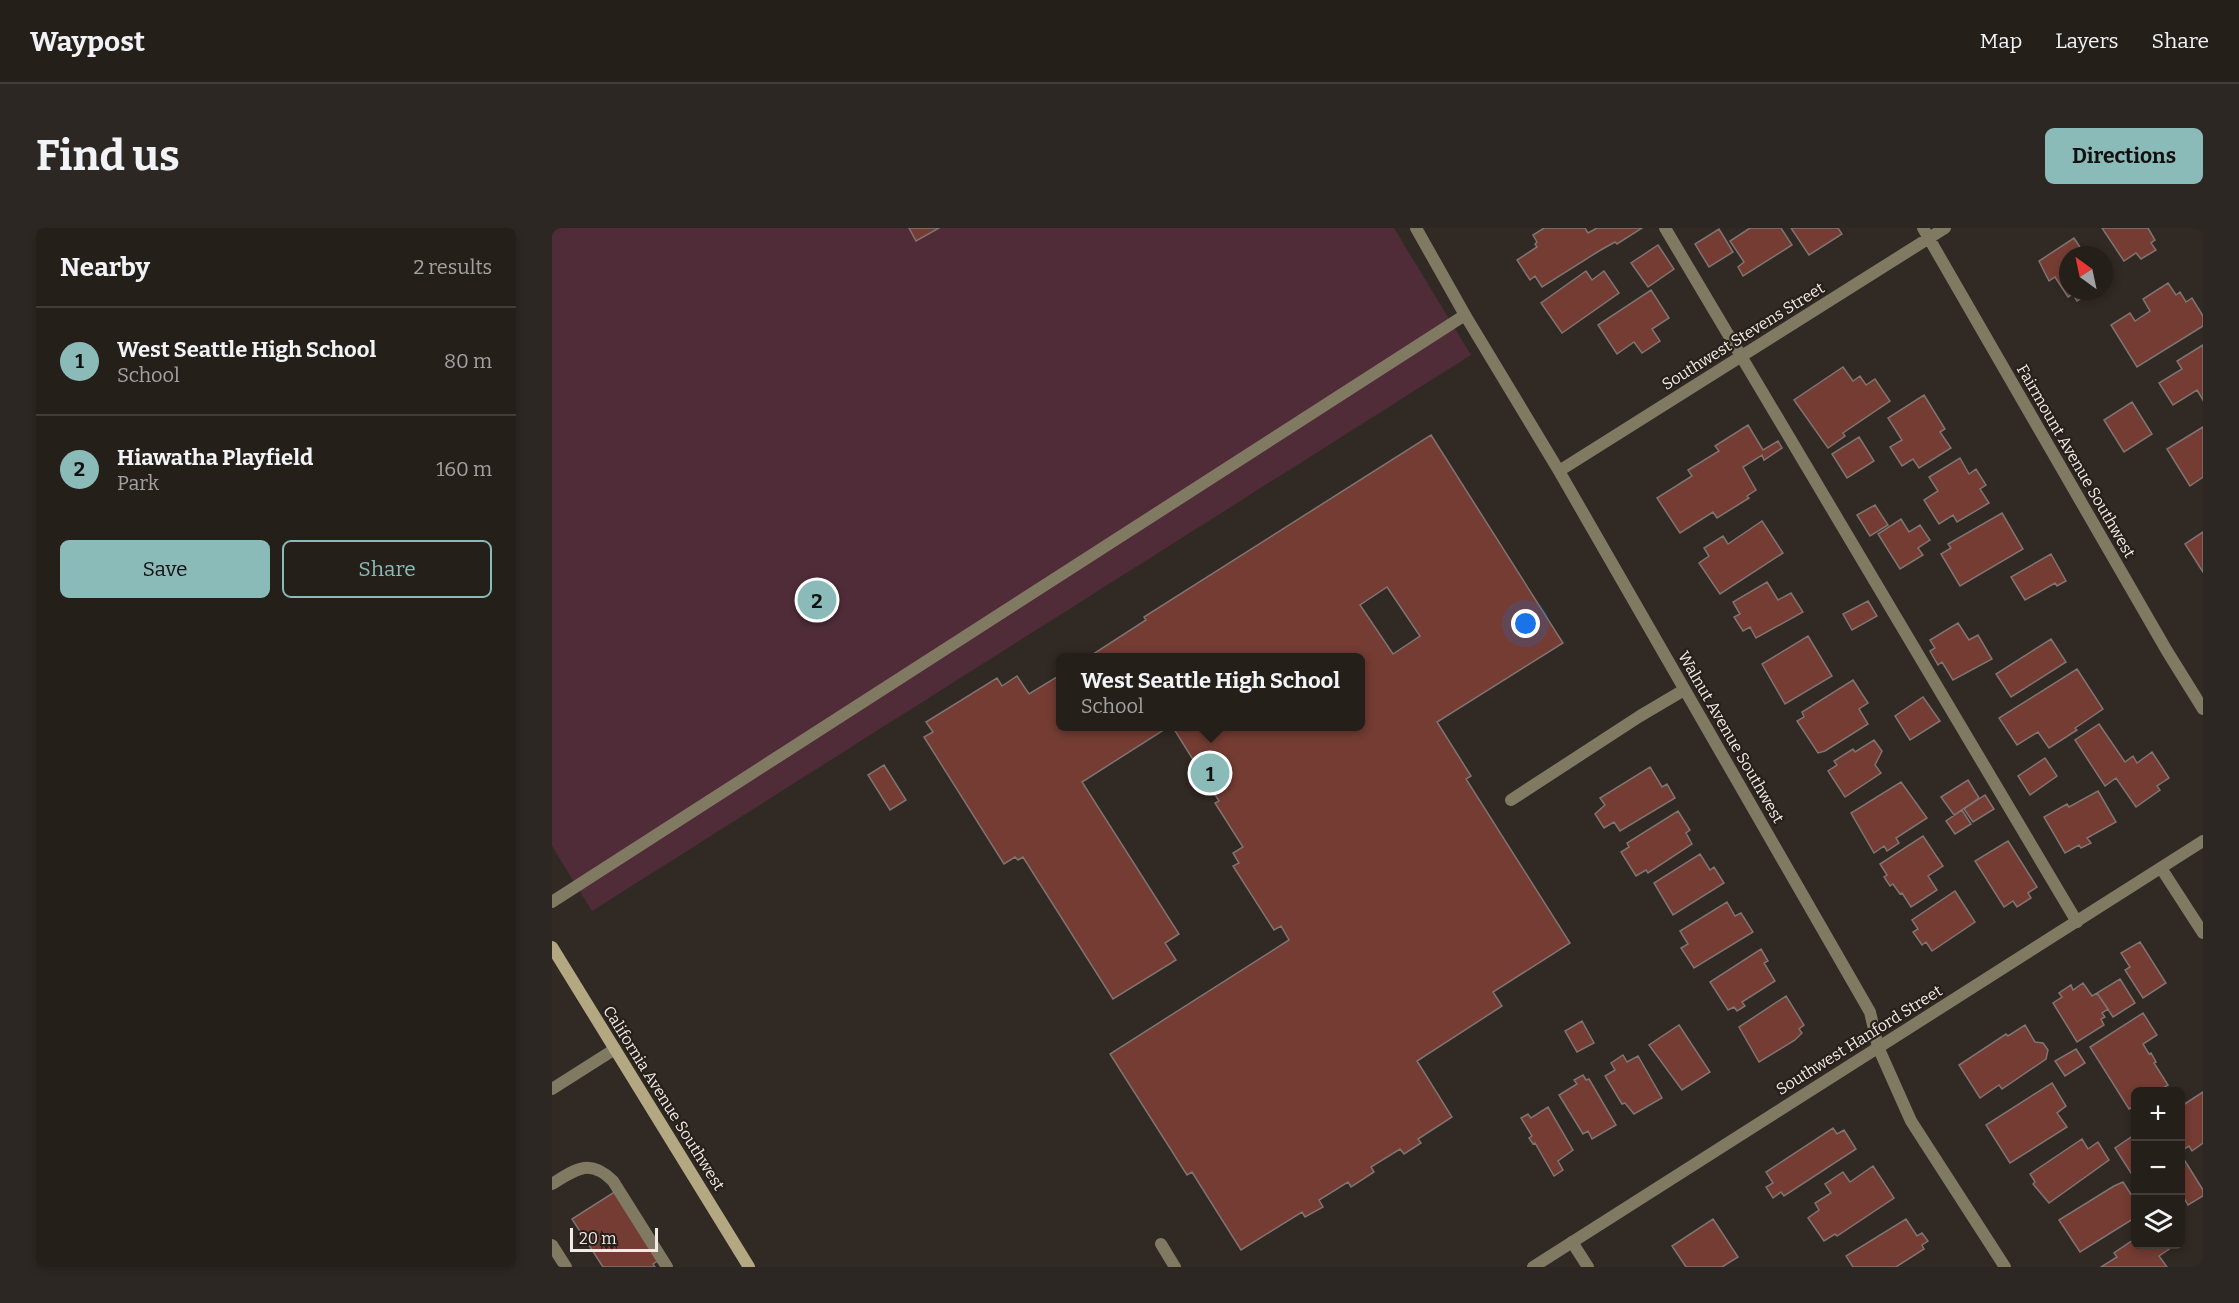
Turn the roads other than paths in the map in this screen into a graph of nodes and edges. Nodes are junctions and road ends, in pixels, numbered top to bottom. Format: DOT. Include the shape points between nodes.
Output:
graph roads {
  1 [pos="1416,228"];
  2 [pos="1665,228"];
  3 [pos="1945,228"];
  4 [pos="1926,233"];
  5 [pos="1465,315"];
  6 [pos="1740,357"];
  7 [pos="1559,471"];
  8 [pos="1684,690"];
  9 [pos="2203,710"];
  10 [pos="1511,800"];
  11 [pos="2203,841"];
  12 [pos="2161,868"];
  13 [pos="552,902"];
  14 [pos="2077,922"];
  15 [pos="2203,933"];
  16 [pos="552,947"];
  17 [pos="1878,1047"];
  18 [pos="615,1049"];
  19 [pos="552,1089"];
  20 [pos="552,1184"];
  21 [pos="1572,1242"];
  22 [pos="1161,1244"];
  23 [pos="552,1245"];
  24 [pos="566,1267"];
  25 [pos="667,1267"];
  26 [pos="749,1267"];
  27 [pos="1175,1267"];
  28 [pos="1533,1267"];
  29 [pos="1588,1267"];
  30 [pos="2005,1267"];
  1 -- 5 [label="street, Walnut Avenue Southwest"];
  2 -- 6 [label="street"];
  3 -- 4 [label="street, Southwest Stevens Street"];
  4 -- 6 [label="street, Southwest Stevens Street"];
  4 -- 9 [label="street, Fairmount Avenue Southwest"];
  5 -- 7 [label="street, Walnut Avenue Southwest"];
  5 -- 13 [label="street"];
  6 -- 7 [label="street, Southwest Stevens Street"];
  6 -- 14 [label="street"];
  7 -- 8 [label="street, Walnut Avenue Southwest"];
  8 -- 10 [label="street"];
  8 -- 17 [label="street, Walnut Avenue Southwest" via="1870,1012"];
  11 -- 12 [label="street, Southwest Hanford Street"];
  12 -- 14 [label="street, Southwest Hanford Street"];
  12 -- 15 [label="street"];
  14 -- 17 [label="street, Southwest Hanford Street"];
  16 -- 18 [label="main road, California Avenue Southwest"];
  17 -- 21 [label="street, Southwest Hanford Street"];
  17 -- 30 [label="street, Walnut Avenue Southwest" via="1911,1121"];
  18 -- 19 [label="street"];
  18 -- 26 [label="main road, California Avenue Southwest"];
  20 -- 25 [label="street" via="578,1168 591,1167 603,1172 613,1181"];
  21 -- 28 [label="street, Southwest Hanford Street"];
  21 -- 29 [label="street"];
  22 -- 27 [label="street"];
  23 -- 24 [label="street"];
}
